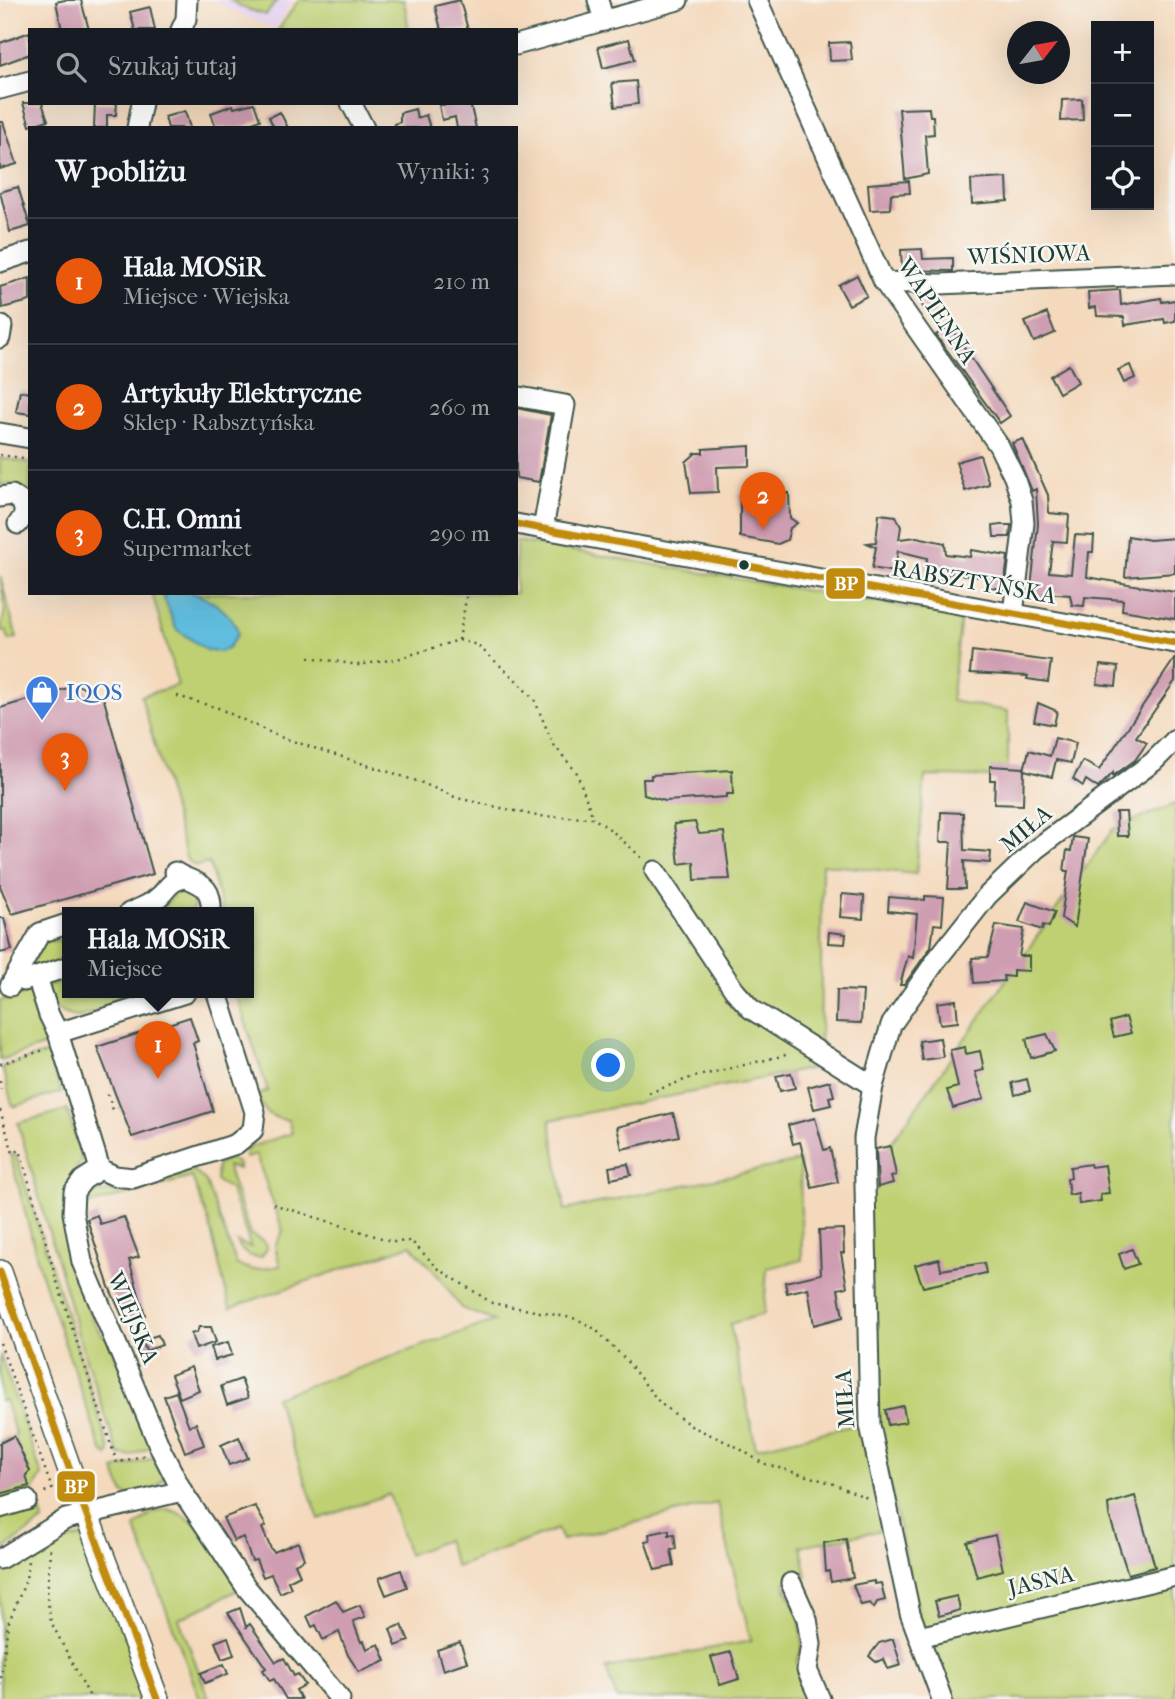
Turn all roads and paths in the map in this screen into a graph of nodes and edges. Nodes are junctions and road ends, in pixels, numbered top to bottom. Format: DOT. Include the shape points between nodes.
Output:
graph roads {
  1 [pos="187,0"];
  2 [pos="598,0"];
  3 [pos="678,0"];
  4 [pos="757,0"];
  5 [pos="604,21"];
  6 [pos="182,28"];
  7 [pos="518,44"];
  8 [pos="28,82"];
  9 [pos="0,89"];
  10 [pos="142,105"];
  11 [pos="352,105"];
  12 [pos="137,126"];
  13 [pos="363,126"];
  14 [pos="28,253"];
  15 [pos="0,262"];
  16 [pos="1175,274"];
  17 [pos="884,282"];
  18 [pos="520,397"];
  19 [pos="0,433"];
  20 [pos="28,438"];
  21 [pos="0,455"];
  22 [pos="28,459"];
  23 [pos="1,496"];
  24 [pos="26,504"];
  25 [pos="518,524"];
  26 [pos="11,526"];
  27 [pos="543,529"];
  28 [pos="467,595"];
  29 [pos="1013,614"];
  30 [pos="459,640"];
  31 [pos="1175,642"];
  32 [pos="309,657"];
  33 [pos="177,696"];
  34 [pos="1175,740"];
  35 [pos="593,818"];
  36 [pos="655,871"];
  37 [pos="144,907"];
  38 [pos="211,907"];
  39 [pos="62,926"];
  40 [pos="62,969"];
  41 [pos="37,977"];
  42 [pos="5,987"];
  43 [pos="171,998"];
  44 [pos="219,998"];
  45 [pos="55,1040"];
  46 [pos="813,1050"];
  47 [pos="0,1064"];
  48 [pos="0,1081"];
  49 [pos="873,1086"];
  50 [pos="0,1089"];
  51 [pos="649,1093"];
  52 [pos="108,1094"];
  53 [pos="117,1108"];
  54 [pos="0,1110"];
  55 [pos="100,1169"];
  56 [pos="273,1204"];
  57 [pos="0,1272"];
  58 [pos="0,1343"];
  59 [pos="161,1450"];
  60 [pos="52,1489"];
  61 [pos="181,1491"];
  62 [pos="27,1500"];
  63 [pos="0,1508"];
  64 [pos="890,1511"];
  65 [pos="86,1515"];
  66 [pos="51,1528"];
  67 [pos="24,1543"];
  68 [pos="0,1559"];
  69 [pos="1175,1576"];
  70 [pos="791,1583"];
  71 [pos="919,1637"];
  72 [pos="0,1685"];
  73 [pos="91,1699"];
  74 [pos="157,1699"];
  75 [pos="340,1699"];
  76 [pos="820,1699"];
  77 [pos="942,1699"];
  1 -- 6 [label="street"];
  2 -- 5 [label="street"];
  3 -- 5 [label="street"];
  4 -- 17 [label="street, WAPIENNA"];
  5 -- 7 [label="street"];
  8 -- 9 [label="street"];
  10 -- 12 [label="street"];
  11 -- 13 [label="street"];
  14 -- 15 [label="street"];
  16 -- 17 [label="street, WIŚNIOWA" via="940,284"];
  17 -- 29 [label="street, WAPIENNA" via="999,446 1014,477 1024,523"];
  18 -- 27 [label="street" via="565,405"];
  19 -- 20 [label="street"];
  21 -- 22 [label="path"];
  23 -- 24 [label="street" via="12,495"];
  24 -- 26 [label="street" via="25,514"];
  25 -- 27 [label="street, RABSZTYŃSKA"];
  27 -- 29 [label="street, RABSZTYŃSKA"];
  28 -- 30 [label="path"];
  29 -- 31 [label="street, RABSZTYŃSKA"];
  30 -- 32 [label="path" via="397,659 358,665"];
  30 -- 35 [label="path" via="477,645 492,657 535,701 553,744 577,773"];
  33 -- 35 [label="path" via="457,798 537,816"];
  34 -- 49 [label="street, MIŁA" via="1153,762 1036,849 987,896 891,1025"];
  35 -- 36 [label="path"];
  36 -- 46 [label="street" via="734,990 769,1023"];
  37 -- 38 [label="street" via="179,874 197,880 207,890"];
  39 -- 42 [label="street" via="40,933"];
  40 -- 41 [label="street"];
  41 -- 42 [label="street"];
  41 -- 45 [label="street"];
  43 -- 45 [label="street"];
  44 -- 55 [label="street" via="255,1112 253,1130 236,1144 133,1178 115,1177"];
  45 -- 47 [label="path"];
  45 -- 55 [label="street"];
  46 -- 49 [label="street"];
  46 -- 51 [label="path" via="741,1064"];
  48 -- 50 [label="path"];
  49 -- 64 [label="street, MIŁA" via="864,1138 869,1414"];
  52 -- 53 [label="path" via="113,1110"];
  54 -- 59 [label="path" via="13,1153 20,1150 57,1282 117,1463"];
  55 -- 59 [label="street, WIEJSKA" via="74,1192 82,1262"];
  56 -- 64 [label="path" via="394,1242 411,1241 439,1269 492,1303 577,1320 610,1343 660,1403 682,1421 762,1463 831,1483"];
  57 -- 65 [label="main road"];
  58 -- 60 [label="path"];
  59 -- 61 [label="street, WIEJSKA"];
  61 -- 65 [label="street"];
  61 -- 75 [label="street, WIEJSKA" via="246,1587"];
  62 -- 63 [label="street"];
  64 -- 71 [label="street, MIŁA"];
  65 -- 66 [label="street"];
  65 -- 74 [label="main road"];
  66 -- 67 [label="street"];
  66 -- 73 [label="path" via="47,1597 51,1622"];
  67 -- 68 [label="street"];
  67 -- 72 [label="path" via="28,1569 8,1625"];
  69 -- 71 [label="street, JASNA"];
  70 -- 76 [label="street" via="807,1619 811,1644 807,1670"];
  71 -- 77 [label="street, MIŁA"];
}
